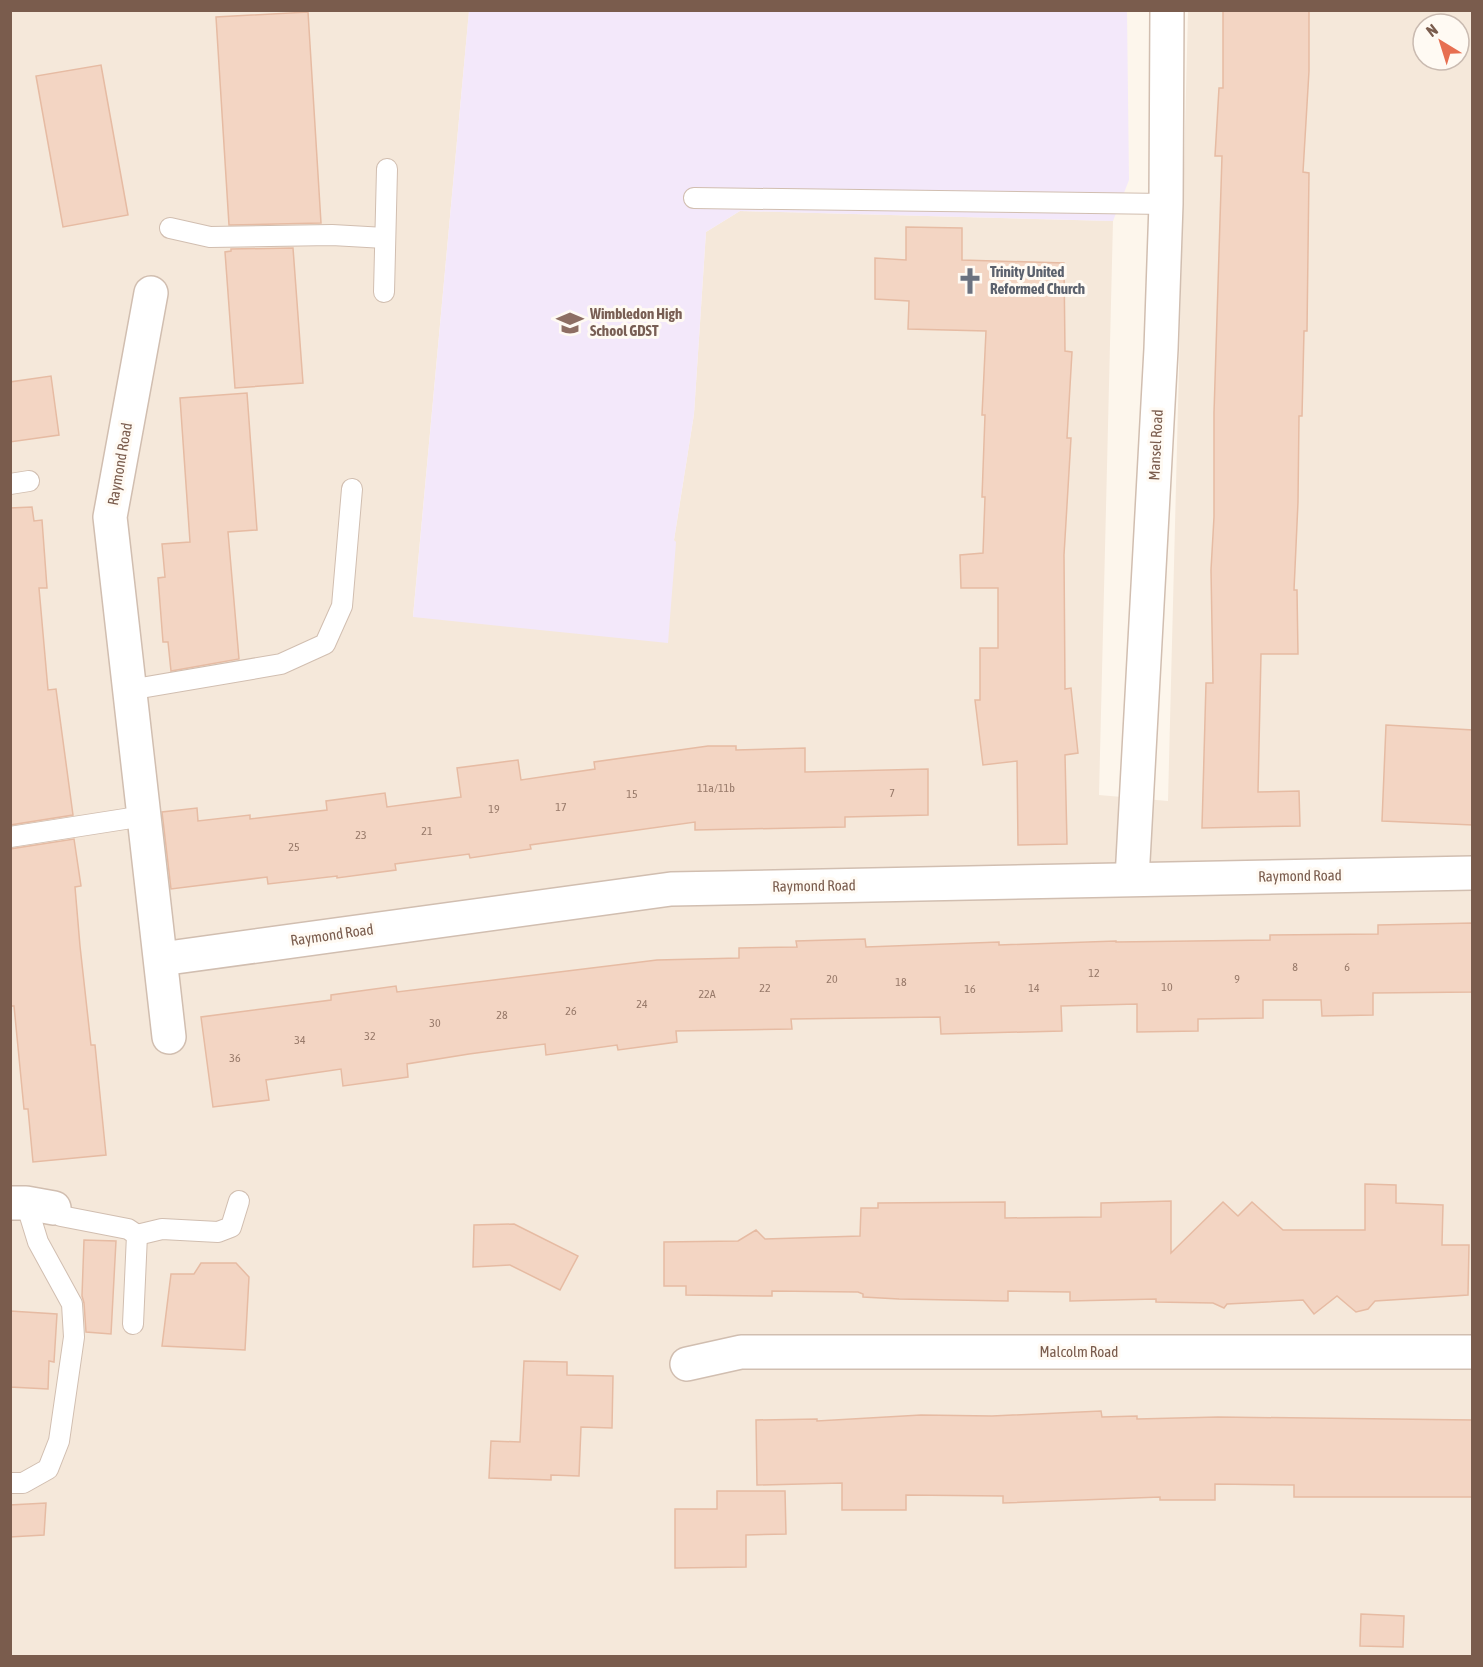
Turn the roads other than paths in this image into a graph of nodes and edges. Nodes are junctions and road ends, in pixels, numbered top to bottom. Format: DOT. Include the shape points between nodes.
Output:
graph roads {
  1 [pos="1167,10"];
  2 [pos="387,169"];
  3 [pos="694,198"];
  4 [pos="1166,204"];
  5 [pos="170,228"];
  6 [pos="385,238"];
  7 [pos="384,292"];
  8 [pos="151,293"];
  9 [pos="352,489"];
  10 [pos="129,690"];
  11 [pos="144,816"];
  12 [pos="10,837"];
  13 [pos="1473,873"];
  14 [pos="1131,879"];
  15 [pos="161,959"];
  16 [pos="169,1037"];
  17 [pos="239,1200"];
  18 [pos="30,1205"];
  19 [pos="137,1235"];
  20 [pos="133,1324"];
  21 [pos="1473,1352"];
  22 [pos="687,1364"];
  23 [pos="10,1483"];
  1 -- 4 [label="street, Mansel Road"];
  2 -- 6 [label="lane"];
  3 -- 4 [label="lane"];
  4 -- 14 [label="street, Mansel Road"];
  5 -- 6 [label="lane" via="210,237"];
  6 -- 7 [label="lane"];
  8 -- 10 [label="street, Raymond Road" via="110,517"];
  9 -- 10 [label="lane" via="342,606 325,644 281,664"];
  10 -- 11 [label="street, Raymond Road"];
  11 -- 12 [label="lane"];
  11 -- 15 [label="street, Raymond Road"];
  13 -- 14 [label="street, Raymond Road"];
  14 -- 15 [label="street, Raymond Road" via="671,889"];
  15 -- 16 [label="street, Raymond Road"];
  17 -- 19 [label="lane" via="231,1227 218,1232 162,1229"];
  18 -- 19 [label="lane" via="61,1216 128,1228"];
  18 -- 23 [label="lane" via="38,1242 72,1304 74,1337 59,1441 48,1469 23,1483"];
  19 -- 20 [label="lane"];
  21 -- 22 [label="street, Malcolm Road" via="741,1352"];
}
